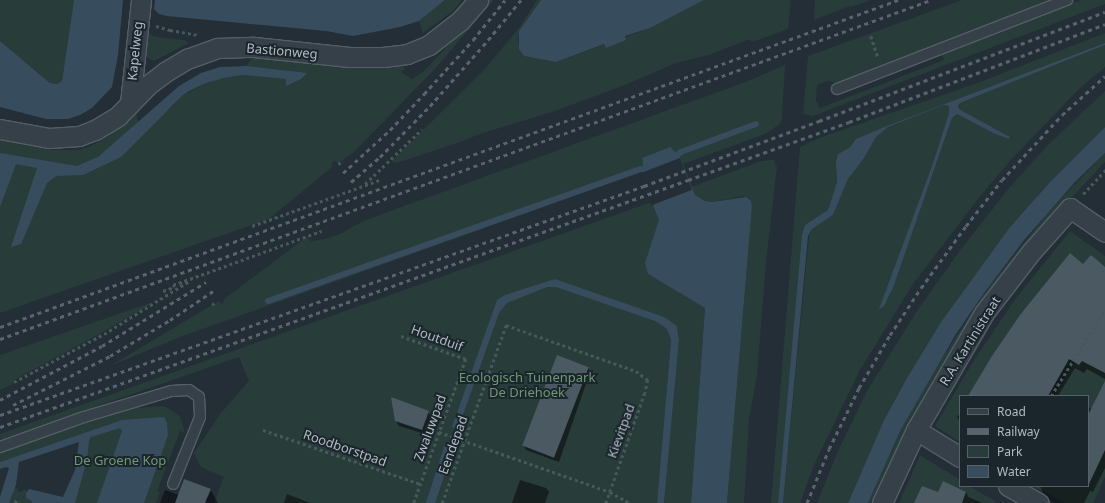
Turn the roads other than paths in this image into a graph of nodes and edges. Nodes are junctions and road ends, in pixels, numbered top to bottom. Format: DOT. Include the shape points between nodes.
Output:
graph roads {
  1 [pos="478,0"];
  2 [pos="1067,0"];
  3 [pos="140,8"];
  4 [pos="837,89"];
  5 [pos="130,103"];
  6 [pos="0,128"];
  7 [pos="1105,232"];
  8 [pos="916,430"];
  9 [pos="0,447"];
  10 [pos="959,456"];
  11 [pos="173,484"];
  12 [pos="1010,487"];
  13 [pos="882,503"];
  14 [pos="1039,503"];
  1 -- 5 [label="street, Bastionweg" via="460,21 429,45 407,54 349,57 254,47 218,48 187,59 148,85"];
  2 -- 4 [label="lane"];
  3 -- 5 [label="street, Kapelweg"];
  5 -- 6 [label="street, Bastionweg" via="106,124 79,136 49,138"];
  7 -- 8 [label="street, R.A. Kartinistraat" via="1070,208 1031,252 984,313"];
  8 -- 10 [label="street"];
  8 -- 13 [label="street, R.A. Kartinistraat"];
  9 -- 11 [label="lane" via="171,390 189,390 199,397 200,417"];
  12 -- 14 [label="street"];
}
